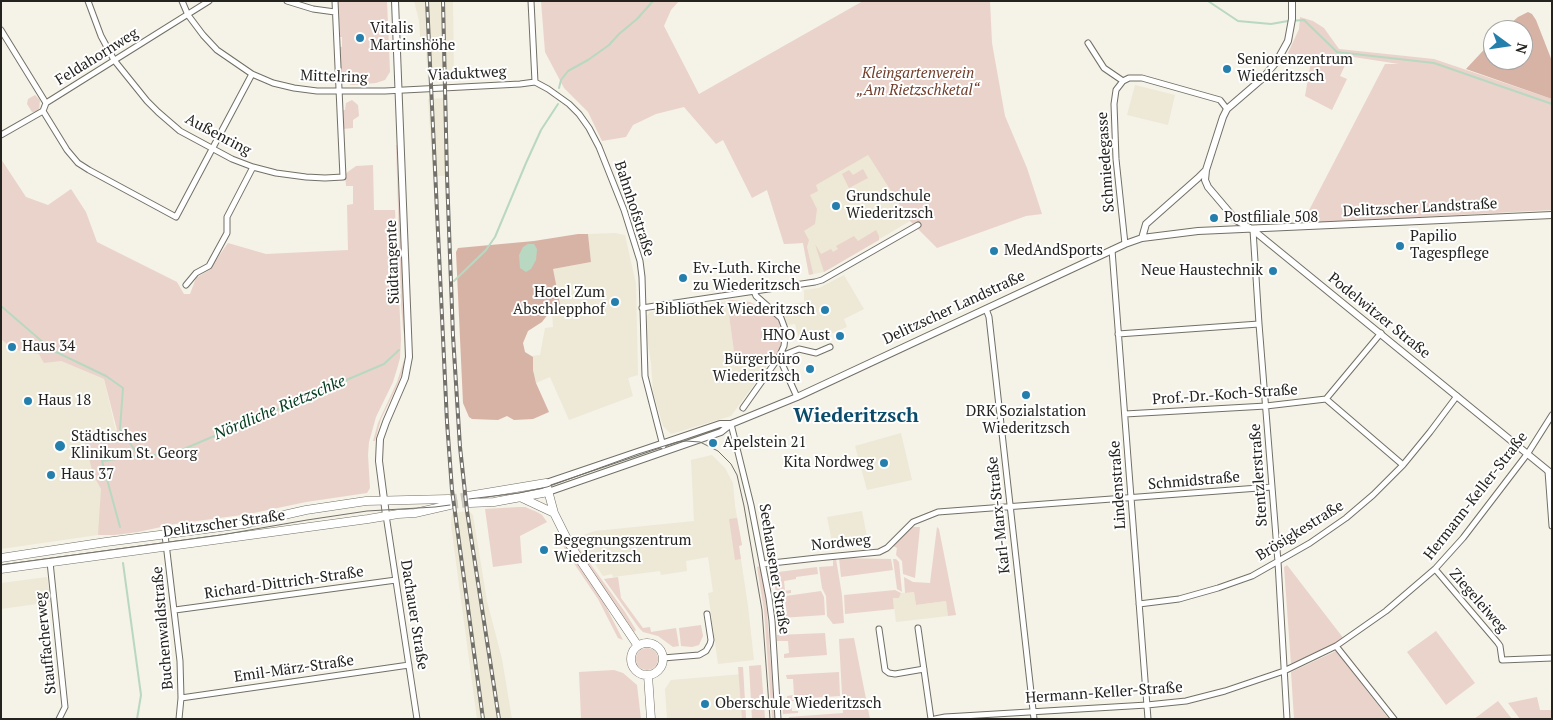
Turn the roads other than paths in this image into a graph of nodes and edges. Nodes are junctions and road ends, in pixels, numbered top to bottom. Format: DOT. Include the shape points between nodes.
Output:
graph roads {
  1 [pos="88,1"];
  2 [pos="182,1"];
  3 [pos="209,1"];
  4 [pos="287,1"];
  5 [pos="335,1"];
  6 [pos="395,1"];
  7 [pos="531,1"];
  8 [pos="1292,1"];
  9 [pos="335,12"];
  10 [pos="188,15"];
  11 [pos="1,30"];
  12 [pos="1088,44"];
  13 [pos="114,60"];
  14 [pos="252,74"];
  15 [pos="1123,81"];
  16 [pos="535,82"];
  17 [pos="400,90"];
  18 [pos="339,92"];
  19 [pos="46,103"];
  20 [pos="1227,109"];
  21 [pos="43,111"];
  22 [pos="1,135"];
  23 [pos="212,149"];
  24 [pos="253,167"];
  25 [pos="1206,170"];
  26 [pos="1552,215"];
  27 [pos="918,225"];
  28 [pos="1253,230"];
  29 [pos="1142,238"];
  30 [pos="1125,244"];
  31 [pos="1112,250"];
  32 [pos="186,284"];
  33 [pos="754,291"];
  34 [pos="642,308"];
  35 [pos="986,309"];
  36 [pos="1259,324"];
  37 [pos="1118,334"];
  38 [pos="1381,334"];
  39 [pos="830,347"];
  40 [pos="779,357"];
  41 [pos="797,396"];
  42 [pos="1457,396"];
  43 [pos="1326,400"];
  44 [pos="1266,406"];
  45 [pos="743,408"];
  46 [pos="1125,414"];
  47 [pos="1552,415"];
  48 [pos="731,424"];
  49 [pos="662,442"];
  50 [pos="665,451"];
  51 [pos="1528,453"];
  52 [pos="1403,465"];
  53 [pos="1550,472"];
  54 [pos="546,483"];
  55 [pos="1272,487"];
  56 [pos="548,492"];
  57 [pos="522,498"];
  58 [pos="1131,498"];
  59 [pos="384,500"];
  60 [pos="1010,506"];
  61 [pos="938,512"];
  62 [pos="554,513"];
  63 [pos="386,516"];
  64 [pos="1552,526"];
  65 [pos="166,535"];
  66 [pos="167,546"];
  67 [pos="1,558"];
  68 [pos="50,562"];
  69 [pos="1278,562"];
  70 [pos="763,564"];
  71 [pos="1,569"];
  72 [pos="1435,569"];
  73 [pos="396,580"];
  74 [pos="1139,604"];
  75 [pos="175,610"];
  76 [pos="707,614"];
  77 [pos="918,628"];
  78 [pos="879,629"];
  79 [pos="638,646"];
  80 [pos="1336,646"];
  81 [pos="663,658"];
  82 [pos="1552,658"];
  83 [pos="409,666"];
  84 [pos="924,669"];
  85 [pos="1284,671"];
  86 [pos="648,675"];
  87 [pos="181,698"];
  88 [pos="1147,704"];
  89 [pos="1033,711"];
  90 [pos="59,719"];
  91 [pos="179,719"];
  92 [pos="417,719"];
  93 [pos="651,719"];
  94 [pos="778,719"];
  95 [pos="931,719"];
  96 [pos="935,719"];
  97 [pos="1034,719"];
  98 [pos="1148,719"];
  99 [pos="1287,719"];
  100 [pos="1394,719"];
  1 -- 13 [label="street, Außenring"];
  2 -- 10 [label="street, Mittelring"];
  3 -- 10 [label="street, Feldahornweg"];
  4 -- 9 [label="street"];
  5 -- 9 [label="street"];
  6 -- 17 [label="street, Südtangente"];
  7 -- 16 [label="street"];
  8 -- 20 [label="street" via="1288,40 1277,61 1263,78"];
  9 -- 18 [label="street"];
  10 -- 13 [label="street, Feldahornweg"];
  10 -- 14 [label="street, Mittelring" via="218,50"];
  11 -- 19 [label="street"];
  12 -- 15 [label="street" via="1104,68"];
  13 -- 19 [label="street, Feldahornweg"];
  13 -- 23 [label="street, Außenring" via="169,122"];
  14 -- 18 [label="street, Mittelring" via="294,88"];
  14 -- 23 [label="street"];
  15 -- 20 [label="street" via="1142,78 1220,100"];
  15 -- 30 [label="street, Schmiedegasse" via="1116,90 1114,104"];
  16 -- 17 [label="street, Viaduktweg"];
  16 -- 34 [label="street, Bahnhofstraße" via="569,104 600,146 640,262"];
  17 -- 18 [label="street, Mittelring"];
  17 -- 59 [label="street, Südtangente" via="409,347 404,378 380,439"];
  18 -- 24 [label="street, Außenring" via="342,176 306,178"];
  19 -- 21 [label="street, Feldahornweg"];
  20 -- 25 [label="street"];
  21 -- 22 [label="street"];
  21 -- 23 [label="street" via="78,162 176,217"];
  23 -- 24 [label="street, Außenring"];
  24 -- 32 [label="street" via="227,217 227,233 209,266"];
  25 -- 28 [label="street, Podelwitzer Straße" via="1208,187 1236,220"];
  25 -- 29 [label="street" via="1146,224"];
  26 -- 28 [label="street, Delitzscher Landstraße"];
  27 -- 33 [label="street" via="822,280"];
  28 -- 29 [label="street, Delitzscher Landstraße"];
  28 -- 36 [label="street, Stentzlerstraße"];
  28 -- 38 [label="street, Podelwitzer Straße"];
  29 -- 30 [label="street, Delitzscher Landstraße"];
  30 -- 31 [label="street, Delitzscher Landstraße"];
  31 -- 35 [label="street, Delitzscher Landstraße"];
  31 -- 37 [label="street, Lindenstraße"];
  33 -- 34 [label="street"];
  33 -- 40 [label="street" via="781,318 785,329 784,346"];
  34 -- 49 [label="street, Bahnhofstraße" via="645,376"];
  35 -- 41 [label="street, Delitzscher Landstraße"];
  35 -- 60 [label="street, Karl-Marx-Straße"];
  36 -- 37 [label="street"];
  36 -- 44 [label="street, Stentzlerstraße"];
  37 -- 46 [label="street, Lindenstraße"];
  38 -- 42 [label="street, Podelwitzer Straße"];
  38 -- 43 [label="street"];
  39 -- 40 [label="street" via="816,353 799,349"];
  40 -- 41 [label="street"];
  40 -- 45 [label="street"];
  41 -- 48 [label="street, Delitzscher Landstraße"];
  42 -- 51 [label="street, Podelwitzer Straße"];
  42 -- 52 [label="street, Brösigkestraße"];
  43 -- 44 [label="street, Prof.-Dr.-Koch-Straße"];
  43 -- 52 [label="street"];
  44 -- 46 [label="street, Prof.-Dr.-Koch-Straße"];
  44 -- 55 [label="street, Stentzlerstraße"];
  46 -- 58 [label="street, Lindenstraße"];
  47 -- 51 [label="street, Hermann-Keller-Straße"];
  48 -- 49 [label="street, Delitzscher Landstraße" via="720,424"];
  48 -- 50 [label="street, Delitzscher Landstraße" via="720,432"];
  48 -- 70 [label="street, Seehausener Straße"];
  49 -- 50 [label="street, Bahnhofstraße"];
  49 -- 54 [label="street, Delitzscher Landstraße"];
  50 -- 56 [label="street, Delitzscher Landstraße"];
  51 -- 53 [label="street, Podelwitzer Straße"];
  51 -- 72 [label="street, Hermann-Keller-Straße"];
  52 -- 69 [label="street, Brösigkestraße" via="1346,518"];
  53 -- 64 [label="street"];
  54 -- 56 [label="main road"];
  54 -- 57 [label="main road, Delitzscher Landstraße" via="469,499 494,502"];
  55 -- 58 [label="street, Schmidstraße"];
  55 -- 69 [label="street, Stentzlerstraße"];
  56 -- 57 [label="main road, Delitzscher Landstraße"];
  56 -- 62 [label="main road"];
  57 -- 62 [label="main road"];
  58 -- 60 [label="street, Schmidstraße"];
  58 -- 74 [label="street, Lindenstraße"];
  59 -- 63 [label="street, Südtangente"];
  59 -- 63 [label="main road, Delitzscher Straße" via="450,502 415,513"];
  59 -- 65 [label="main road, Delitzscher Straße"];
  60 -- 61 [label="street, Schmidstraße"];
  60 -- 89 [label="street, Karl-Marx-Straße"];
  61 -- 70 [label="street, Nordweg" via="913,522 879,552"];
  62 -- 79 [label="main road" via="570,545"];
  63 -- 66 [label="main road, Delitzscher Straße"];
  63 -- 73 [label="street, Dachauer Straße"];
  65 -- 66 [label="street, Buchenwaldstraße"];
  65 -- 67 [label="main road, Delitzscher Straße"];
  66 -- 68 [label="main road, Delitzscher Straße"];
  66 -- 75 [label="street, Buchenwaldstraße"];
  68 -- 71 [label="main road, Delitzscher Straße"];
  68 -- 90 [label="street, Stauffacherweg" via="65,707"];
  69 -- 74 [label="street, Brösigkestraße" via="1252,576 1218,588 1179,599"];
  69 -- 85 [label="street, Stentzlerstraße"];
  70 -- 94 [label="street, Seehausener Straße" via="772,621"];
  72 -- 80 [label="street, Hermann-Keller-Straße" via="1386,611"];
  72 -- 82 [label="street, Ziegeleiweg" via="1498,643 1502,660"];
  73 -- 75 [label="street, Richard-Dittrich-Straße"];
  73 -- 83 [label="street, Dachauer Straße"];
  74 -- 88 [label="street, Lindenstraße"];
  75 -- 87 [label="street, Buchenwaldstraße"];
  76 -- 81 [label="street" via="711,640 706,652"];
  77 -- 84 [label="street"];
  78 -- 84 [label="street" via="885,670 895,674"];
  79 -- 81 [label="main road" via="654,645"];
  79 -- 86 [label="main road" via="633,652 632,664 638,672"];
  80 -- 85 [label="street, Hermann-Keller-Straße"];
  80 -- 100 [label="street"];
  81 -- 86 [label="main road" via="659,670"];
  83 -- 87 [label="street, Emil-März-Straße"];
  83 -- 92 [label="street, Dachauer Straße"];
  84 -- 95 [label="street"];
  85 -- 88 [label="street, Hermann-Keller-Straße" via="1186,701"];
  85 -- 99 [label="street, Stentzlerstraße"];
  86 -- 93 [label="main road"];
  87 -- 91 [label="street, Buchenwaldstraße"];
  88 -- 89 [label="street, Hermann-Keller-Straße"];
  88 -- 98 [label="street, Lindenstraße"];
  89 -- 96 [label="street, Hermann-Keller-Straße"];
  89 -- 97 [label="street, Karl-Marx-Straße"];
}
